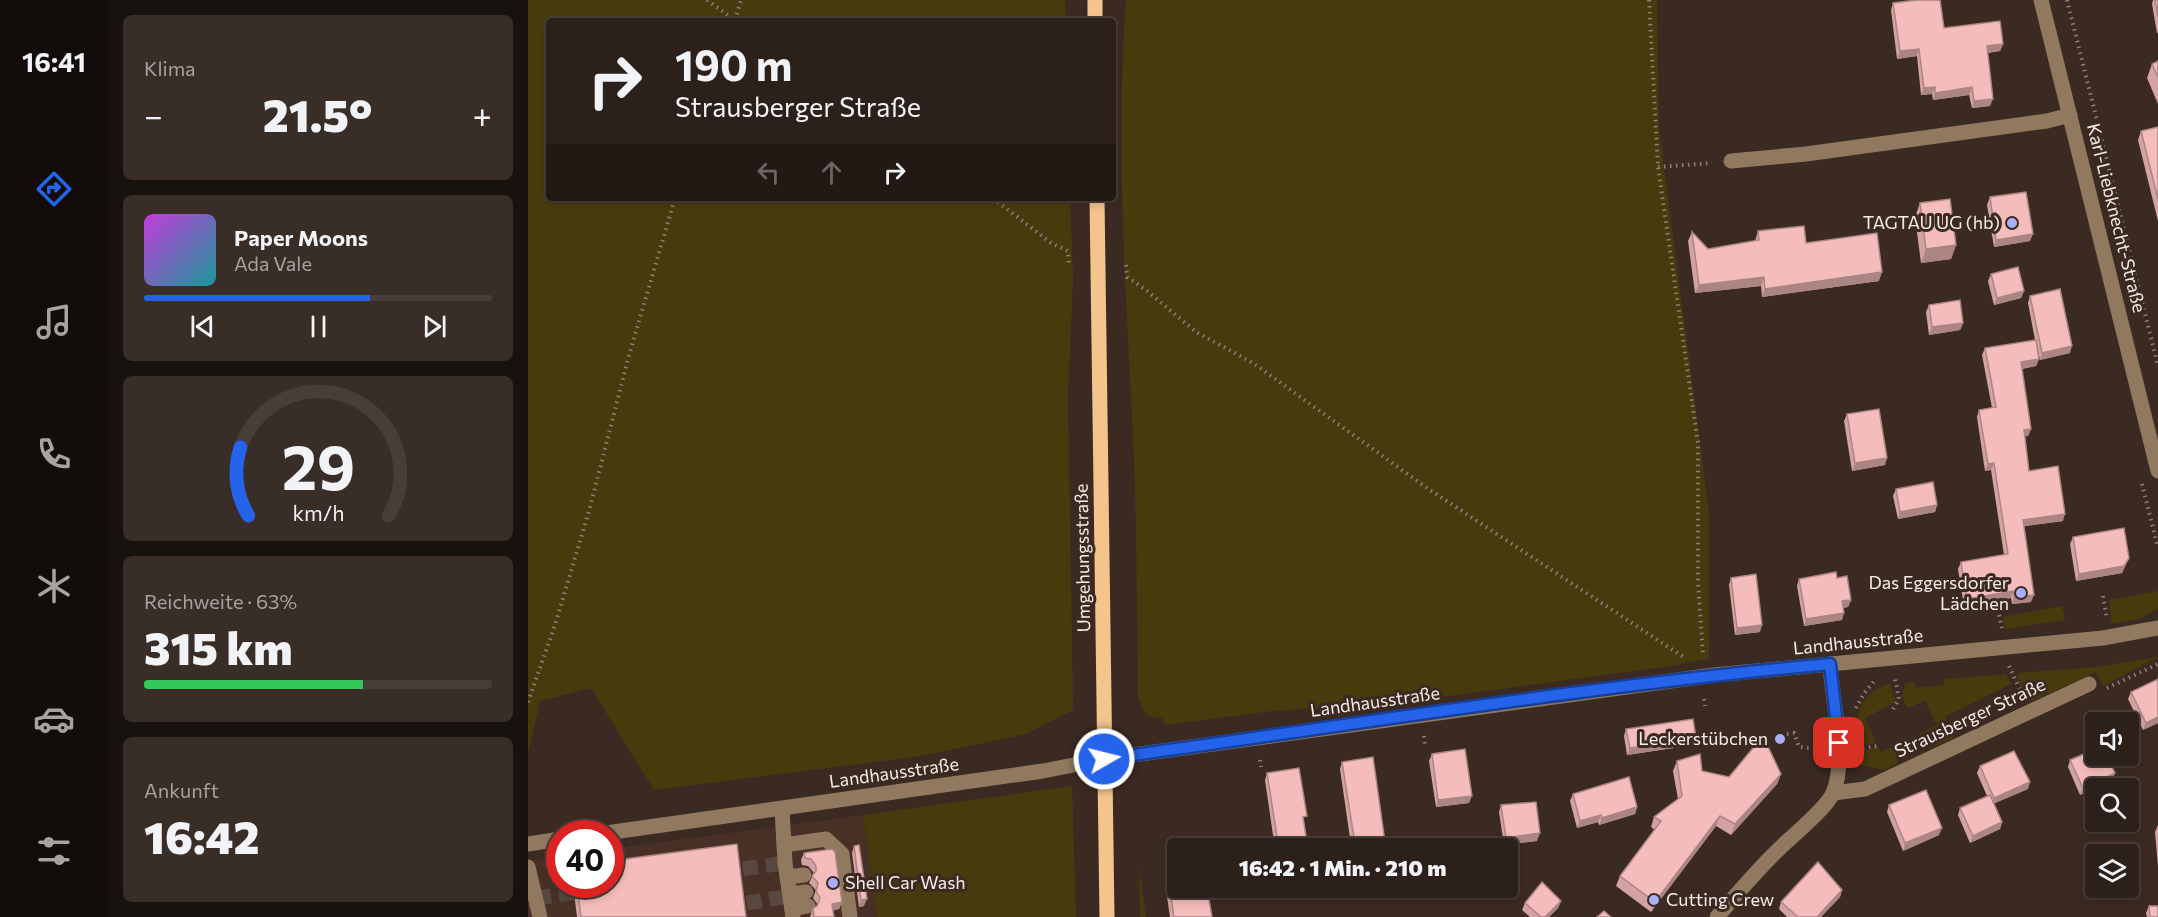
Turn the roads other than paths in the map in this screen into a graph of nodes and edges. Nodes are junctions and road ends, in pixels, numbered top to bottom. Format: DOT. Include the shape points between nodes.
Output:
graph roads {
  1 [pos="1095,0"];
  2 [pos="2041,0"];
  3 [pos="1095,18"];
  4 [pos="2070,116"];
  5 [pos="1731,161"];
  6 [pos="1097,201"];
  7 [pos="2158,471"];
  8 [pos="2158,628"];
  9 [pos="1830,664"];
  10 [pos="2088,684"];
  11 [pos="1104,759"];
  12 [pos="1833,793"];
  13 [pos="782,809"];
  14 [pos="624,831"];
  15 [pos="546,841"];
  16 [pos="528,844"];
  17 [pos="784,845"];
  18 [pos="528,867"];
  19 [pos="804,875"];
  20 [pos="787,877"];
  21 [pos="807,899"];
  22 [pos="792,907"];
  23 [pos="540,917"];
  24 [pos="850,917"];
  25 [pos="1107,917"];
  26 [pos="1717,917"];
  1 -- 3 [label="main road"];
  2 -- 4 [label="street, Karl-Liebknecht-Straße"];
  4 -- 5 [label="street, Karl-Liebknecht-Straße"];
  4 -- 7 [label="street, Karl-Liebknecht-Straße"];
  6 -- 11 [label="main road, Umgehungsstraße"];
  8 -- 9 [label="street, Landhausstraße" via="2103,638"];
  9 -- 11 [label="street, Landhausstraße" via="1614,688"];
  9 -- 12 [label="street" via="1839,743"];
  10 -- 12 [label="street, Strausberger Straße" via="1865,789"];
  11 -- 13 [label="street, Landhausstraße"];
  11 -- 25 [label="main road, Umgehungsstraße"];
  12 -- 26 [label="street"];
  13 -- 14 [label="street, Landhausstraße"];
  13 -- 17 [label="street"];
  15 -- 16 [label="street"];
  17 -- 20 [label="street"];
  17 -- 24 [label="street" via="826,839 842,854"];
  18 -- 23 [label="street"];
  19 -- 20 [label="street"];
  20 -- 22 [label="street"];
  21 -- 22 [label="street"];
}
